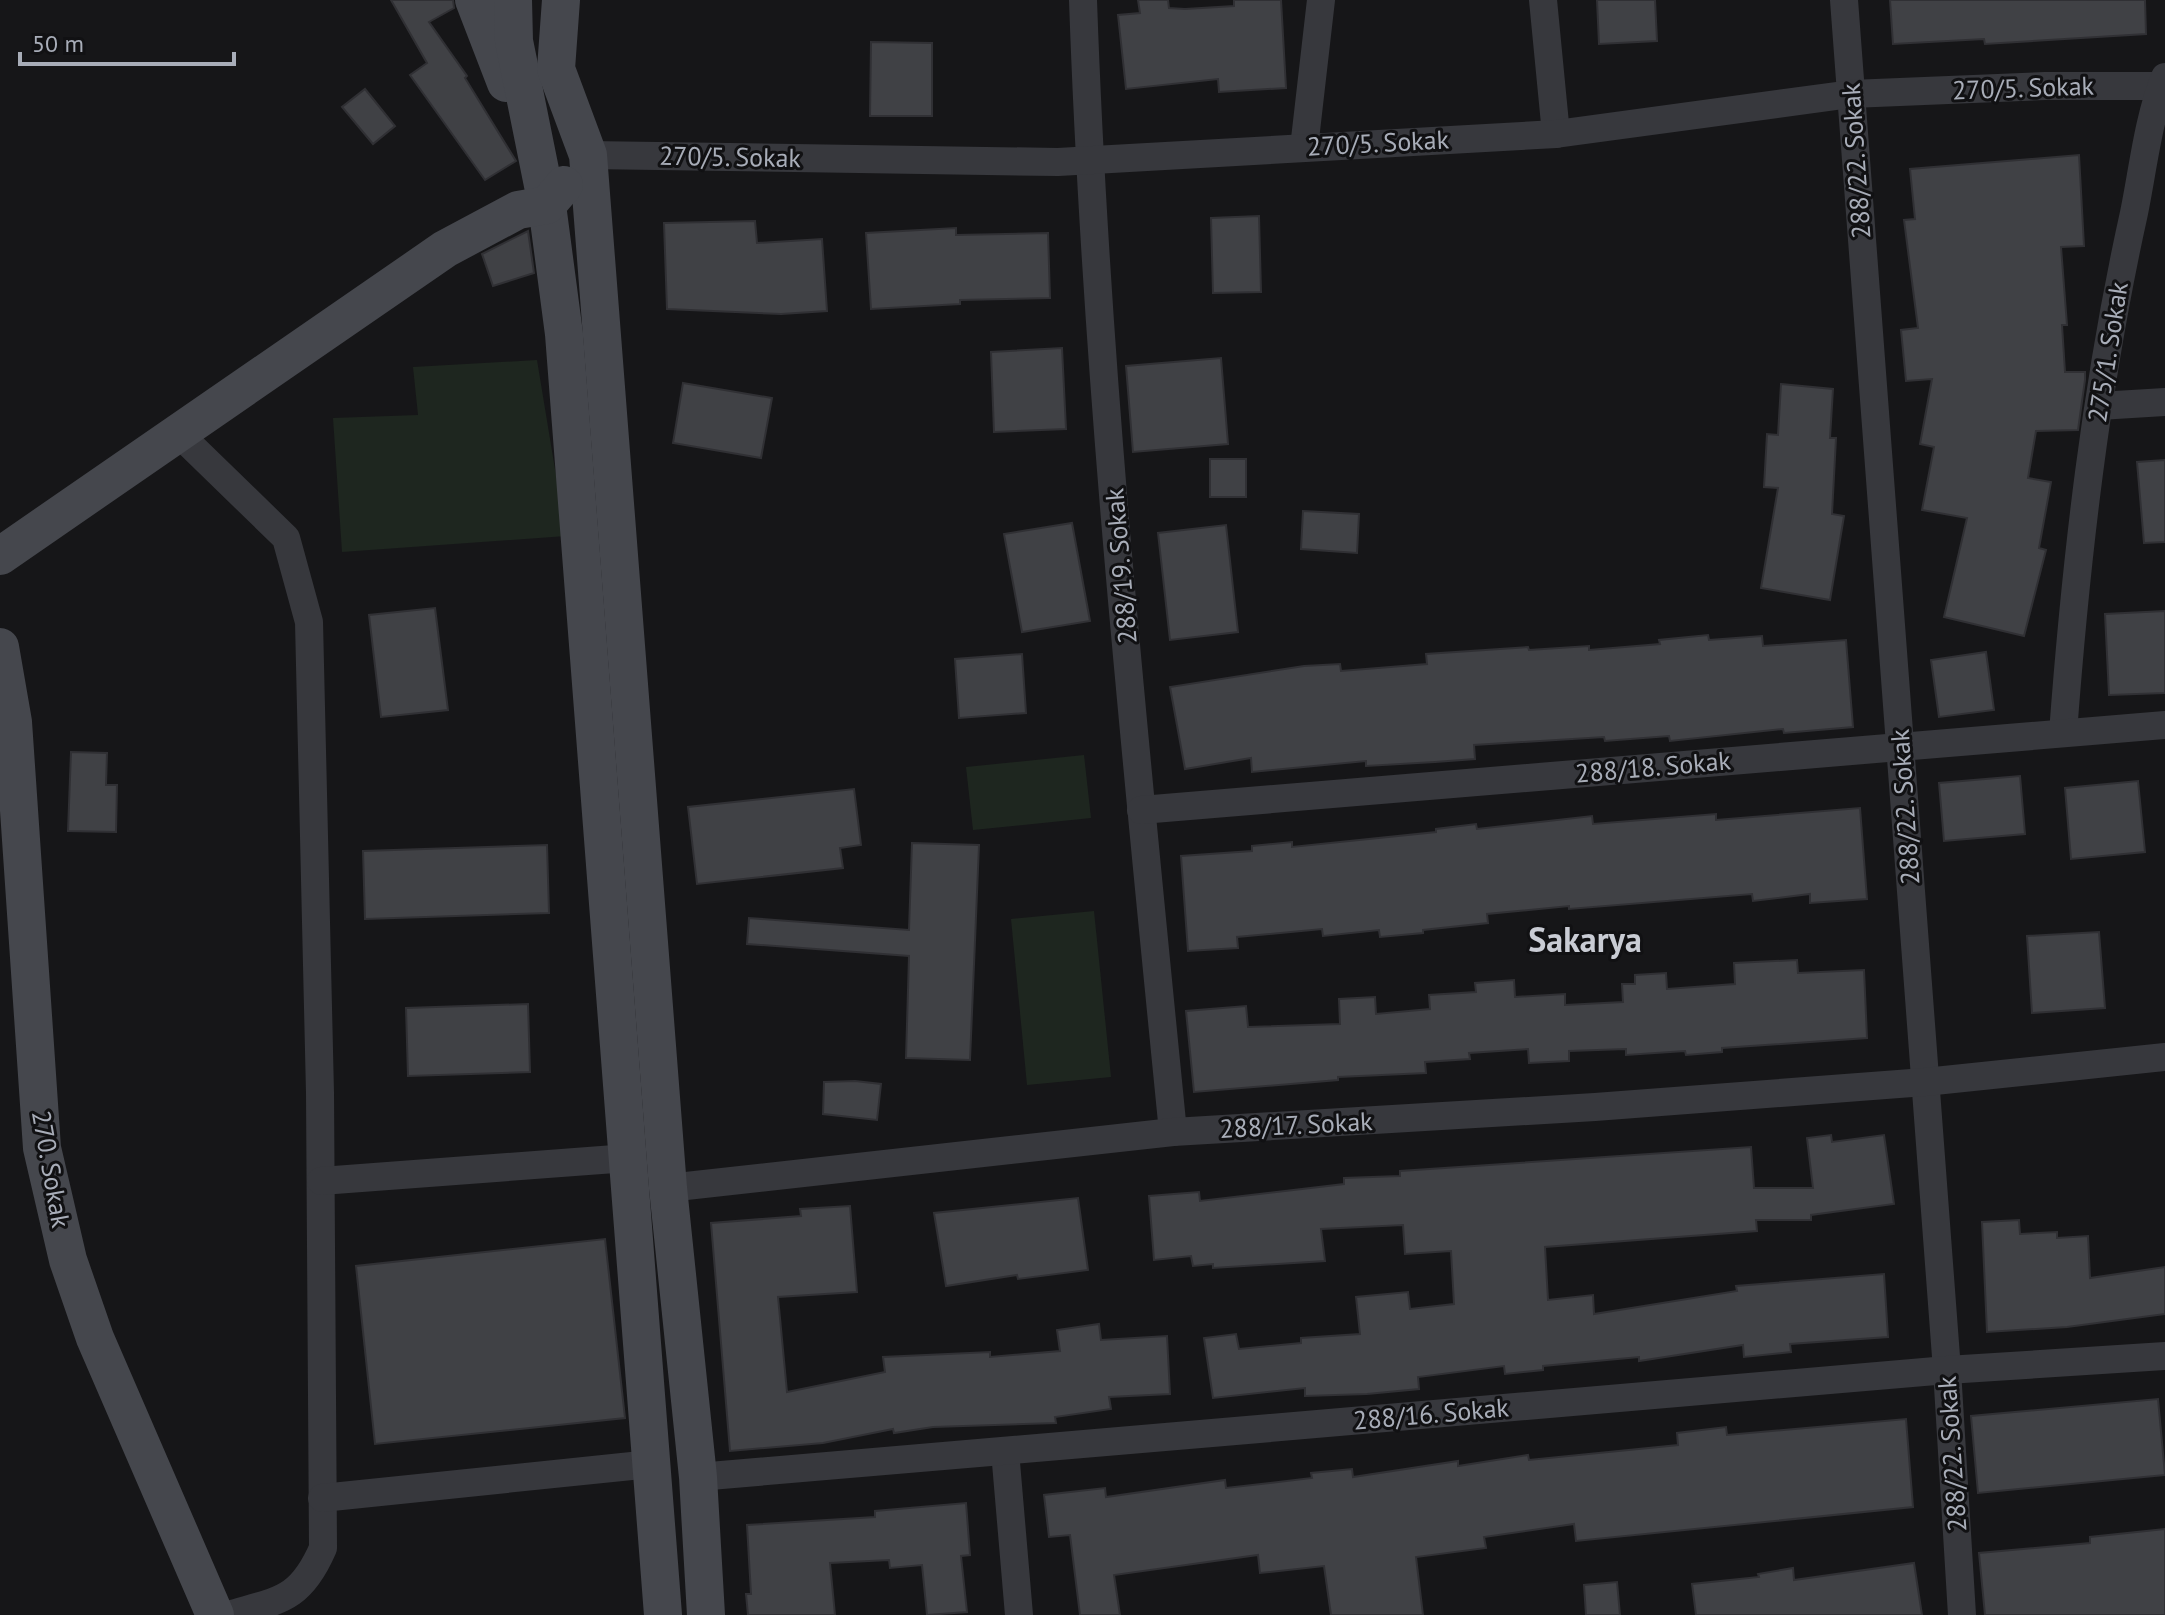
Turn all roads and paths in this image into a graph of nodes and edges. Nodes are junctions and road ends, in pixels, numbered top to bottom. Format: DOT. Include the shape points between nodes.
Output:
graph roads {
  1 [pos="474,0"];
  2 [pos="513,0"];
  3 [pos="530,0"];
  4 [pos="561,0"];
  5 [pos="1083,0"];
  6 [pos="1321,0"];
  7 [pos="1543,0"];
  8 [pos="1844,0"];
  9 [pos="556,69"];
  10 [pos="2164,83"];
  11 [pos="1851,94"];
  12 [pos="1556,134"];
  13 [pos="1304,148"];
  14 [pos="588,155"];
  15 [pos="1088,160"];
  16 [pos="544,189"];
  17 [pos="2165,402"];
  18 [pos="2099,406"];
  19 [pos="178,433"];
  20 [pos="0,556"];
  21 [pos="0,647"];
  22 [pos="2165,725"];
  23 [pos="2063,733"];
  24 [pos="1901,747"];
  25 [pos="1141,810"];
  26 [pos="2165,1057"];
  27 [pos="1925,1082"];
  28 [pos="1173,1132"];
  29 [pos="628,1158"];
  30 [pos="321,1181"];
  31 [pos="668,1188"];
  32 [pos="2165,1356"];
  33 [pos="1947,1370"];
  34 [pos="1005,1451"];
  35 [pos="651,1464"];
  36 [pos="698,1477"];
  37 [pos="322,1498"];
  38 [pos="215,1615"];
  39 [pos="228,1615"];
  40 [pos="663,1615"];
  41 [pos="706,1615"];
  42 [pos="1019,1615"];
  43 [pos="1962,1615"];
  1 -- 16 [label="street"];
  2 -- 16 [label="street" via="514,41"];
  3 -- 9 [label="street"];
  4 -- 9 [label="street"];
  5 -- 15 [label="street, 288/19. Sokak"];
  6 -- 13 [label="street"];
  7 -- 12 [label="street"];
  8 -- 11 [label="street, 288/22. Sokak"];
  9 -- 14 [label="street"];
  10 -- 11 [label="street, 270/5. Sokak"];
  10 -- 18 [label="street, 275/1. Sokak" via="2118,284"];
  11 -- 12 [label="street, 270/5. Sokak"];
  11 -- 24 [label="street, 288/22. Sokak"];
  12 -- 13 [label="street, 270/5. Sokak"];
  13 -- 15 [label="street, 270/5. Sokak"];
  14 -- 15 [label="street, 270/5. Sokak"];
  14 -- 16 [label="street"];
  14 -- 31 [label="street"];
  15 -- 25 [label="street, 288/19. Sokak"];
  16 -- 19 [label="street" via="518,210 445,249"];
  16 -- 29 [label="street" via="564,334"];
  17 -- 18 [label="street"];
  18 -- 23 [label="street, 275/1. Sokak"];
  19 -- 20 [label="street"];
  19 -- 30 [label="street" via="286,538 309,622"];
  21 -- 38 [label="street, 270. Sokak" via="13,722 42,1148 68,1260 95,1338"];
  22 -- 23 [label="street, 288/18. Sokak"];
  23 -- 24 [label="street, 288/18. Sokak"];
  24 -- 25 [label="street, 288/18. Sokak"];
  24 -- 27 [label="street, 288/22. Sokak"];
  25 -- 28 [label="street, 288/19. Sokak"];
  26 -- 27 [label="street, 288/17. Sokak"];
  27 -- 28 [label="street, 288/17. Sokak"];
  27 -- 33 [label="street, 288/22. Sokak"];
  28 -- 31 [label="street, 288/17. Sokak"];
  29 -- 30 [label="street"];
  29 -- 35 [label="street"];
  30 -- 37 [label="street"];
  31 -- 36 [label="street"];
  32 -- 33 [label="street, 288/16. Sokak"];
  33 -- 34 [label="street, 288/16. Sokak"];
  33 -- 43 [label="street, 288/22. Sokak"];
  34 -- 36 [label="street, 288/16. Sokak"];
  34 -- 42 [label="street"];
  35 -- 37 [label="street"];
  35 -- 40 [label="street"];
  36 -- 41 [label="street"];
  37 -- 39 [label="street" via="323,1548 310,1577 286,1598"];
}
